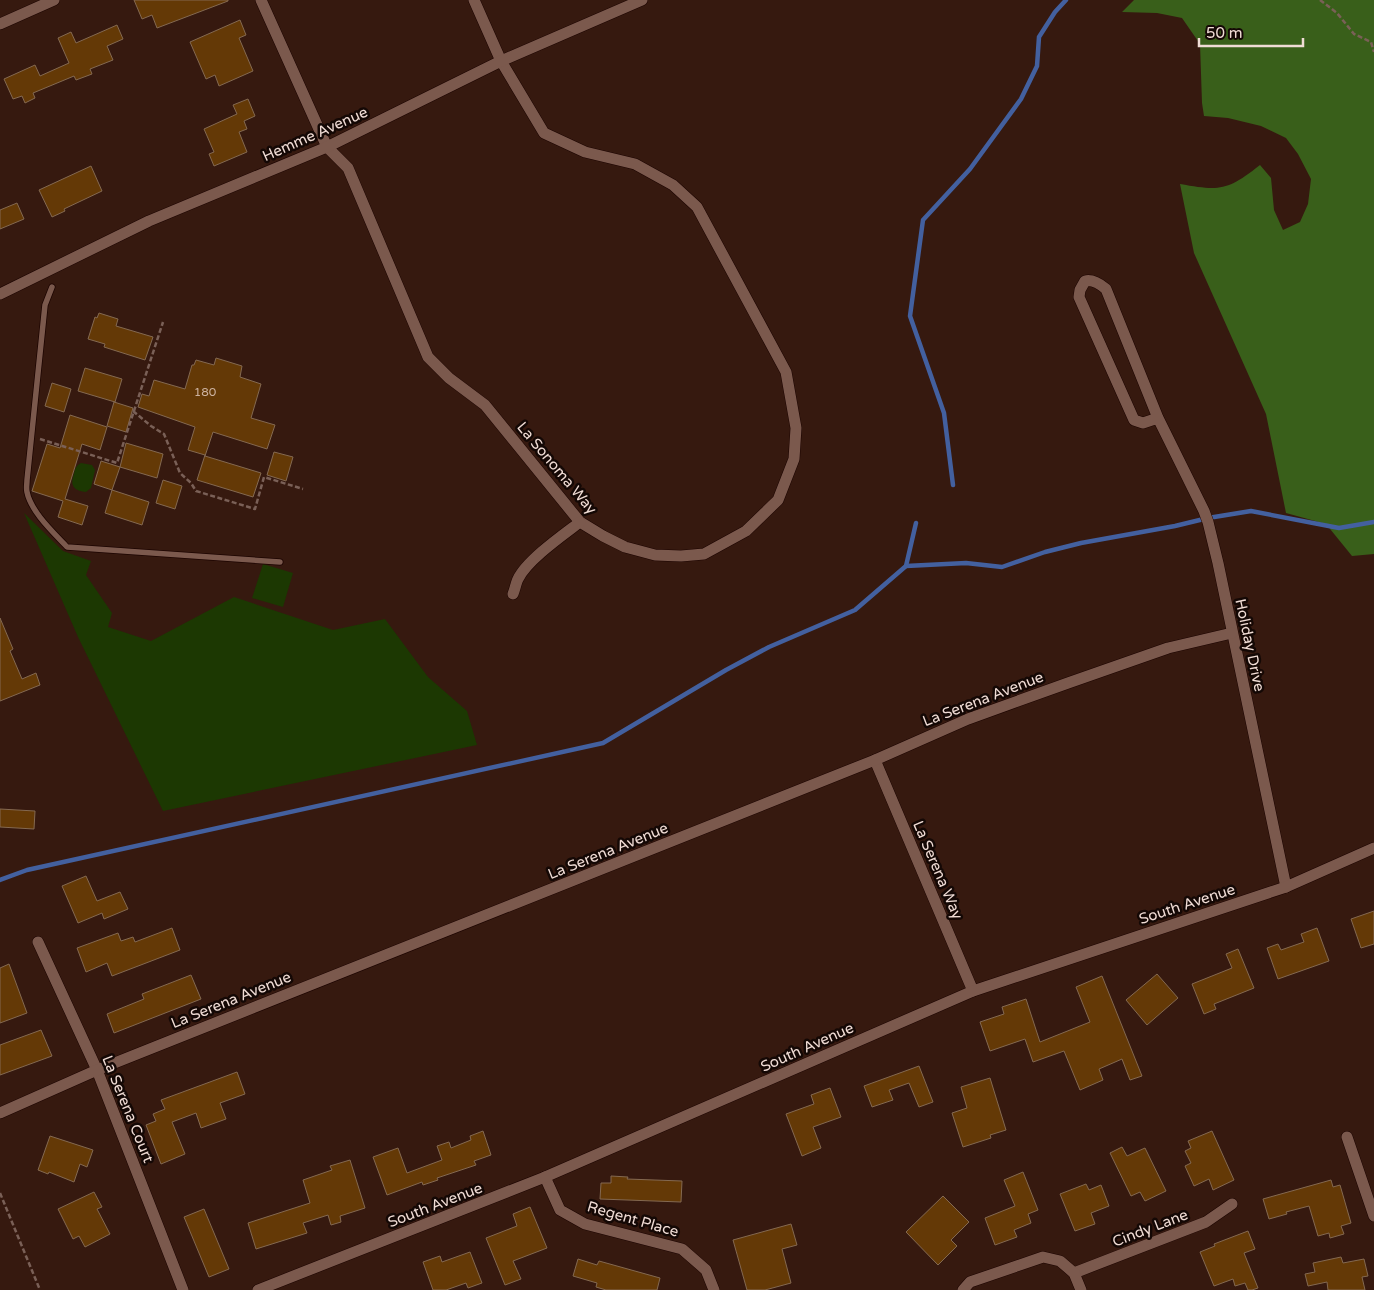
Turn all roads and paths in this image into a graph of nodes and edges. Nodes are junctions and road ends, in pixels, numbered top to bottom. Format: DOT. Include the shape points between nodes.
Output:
graph roads {
  1 [pos="54,0"];
  2 [pos="261,0"];
  3 [pos="474,0"];
  4 [pos="642,0"];
  5 [pos="1320,0"];
  6 [pos="0,24"];
  7 [pos="1374,52"];
  8 [pos="502,61"];
  9 [pos="327,147"];
  10 [pos="52,286"];
  11 [pos="0,294"];
  12 [pos="163,322"];
  13 [pos="134,411"];
  14 [pos="1158,418"];
  15 [pos="32,436"];
  16 [pos="302,489"];
  17 [pos="580,522"];
  18 [pos="280,562"];
  19 [pos="513,594"];
  20 [pos="1232,633"];
  21 [pos="875,760"];
  22 [pos="1374,848"];
  23 [pos="1286,887"];
  24 [pos="38,942"];
  25 [pos="973,991"];
  26 [pos="97,1070"];
  27 [pos="0,1112"];
  28 [pos="1347,1137"];
  29 [pos="545,1178"];
  30 [pos="0,1193"];
  31 [pos="1232,1204"];
  32 [pos="1374,1216"];
  33 [pos="1074,1273"];
  34 [pos="40,1290"];
  35 [pos="183,1290"];
  36 [pos="258,1290"];
  37 [pos="714,1290"];
  38 [pos="963,1290"];
  39 [pos="1081,1290"];
  1 -- 6 [label="street"];
  2 -- 9 [label="street"];
  3 -- 8 [label="street, La Sonoma Way"];
  4 -- 8 [label="street, Hemme Avenue"];
  5 -- 7 [label="path" via="1354,34 1371,42"];
  8 -- 9 [label="street, Hemme Avenue"];
  8 -- 17 [label="street, La Sonoma Way" via="544,133 585,152 636,164 673,185 697,207 786,372 796,428 794,459 778,500 746,531 704,554 655,555 625,547"];
  9 -- 11 [label="street, Hemme Avenue" via="149,221"];
  9 -- 17 [label="street, La Sonoma Way" via="348,168 428,357 449,378 485,405"];
  10 -- 15 [label="lane" via="45,305"];
  12 -- 13 [label="path"];
  13 -- 15 [label="path" via="118,463"];
  13 -- 16 [label="path" via="164,434 180,473 196,491 255,509 264,477"];
  14 -- 14 [label="street, Holiday Drive" via="1106,289 1096,282 1085,281 1079,297 1134,420 1143,423"];
  14 -- 20 [label="street, Holiday Drive" via="1206,518"];
  15 -- 18 [label="lane" via="27,492 43,520 68,547"];
  17 -- 19 [label="street" via="529,564 518,578"];
  20 -- 21 [label="street, La Serena Avenue" via="1168,648 1059,686 968,719"];
  20 -- 23 [label="street, Holiday Drive"];
  21 -- 25 [label="street, La Serena Way"];
  21 -- 26 [label="street, La Serena Avenue"];
  22 -- 23 [label="street, South Avenue"];
  23 -- 25 [label="street, South Avenue"];
  24 -- 26 [label="street, La Serena Court"];
  25 -- 29 [label="street, South Avenue"];
  26 -- 27 [label="street, La Serena Avenue"];
  26 -- 35 [label="street, La Serena Court"];
  28 -- 32 [label="street"];
  29 -- 36 [label="street, South Avenue"];
  29 -- 37 [label="street, Regent Place" via="560,1210 585,1224 682,1248 706,1270"];
  30 -- 34 [label="path"];
  31 -- 33 [label="street, Cindy Lane" via="1206,1222"];
  33 -- 38 [label="street" via="1060,1261 1043,1257 970,1282"];
  33 -- 39 [label="street"];
}
